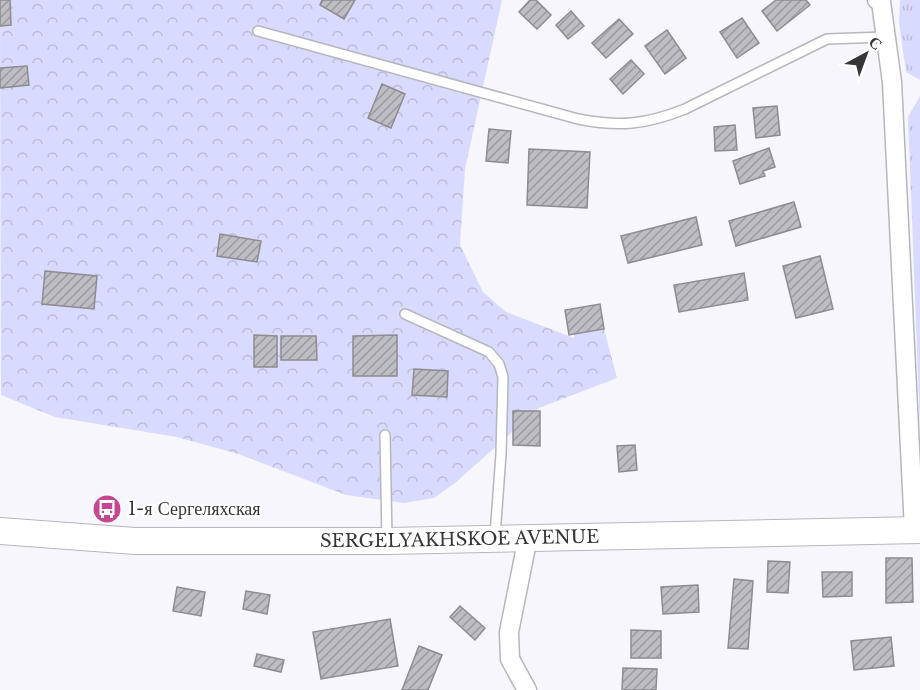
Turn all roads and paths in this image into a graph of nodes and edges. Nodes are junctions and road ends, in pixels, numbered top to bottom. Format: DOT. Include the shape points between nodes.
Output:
graph roads {
  1 [pos="879,1"];
  2 [pos="258,31"];
  3 [pos="884,37"];
  4 [pos="405,314"];
  5 [pos="385,435"];
  6 [pos="917,530"];
  7 [pos="0,531"];
  8 [pos="528,537"];
  9 [pos="495,538"];
  10 [pos="387,541"];
  11 [pos="527,690"];
  1 -- 3 [label="street"];
  2 -- 3 [label="lane" via="578,119 630,125 685,109 827,39"];
  3 -- 6 [label="street" via="892,82"];
  4 -- 9 [label="lane" via="489,352 499,364 503,377 502,432"];
  5 -- 10 [label="lane"];
  6 -- 8 [label="main road, SERGELYAKHSKOE AVENUE"];
  7 -- 10 [label="main road, SERGELYAKHSKOE AVENUE" via="135,541"];
  8 -- 9 [label="main road, SERGELYAKHSKOE AVENUE"];
  8 -- 11 [label="street" via="509,632 510,659"];
  9 -- 10 [label="main road, SERGELYAKHSKOE AVENUE"];
}
